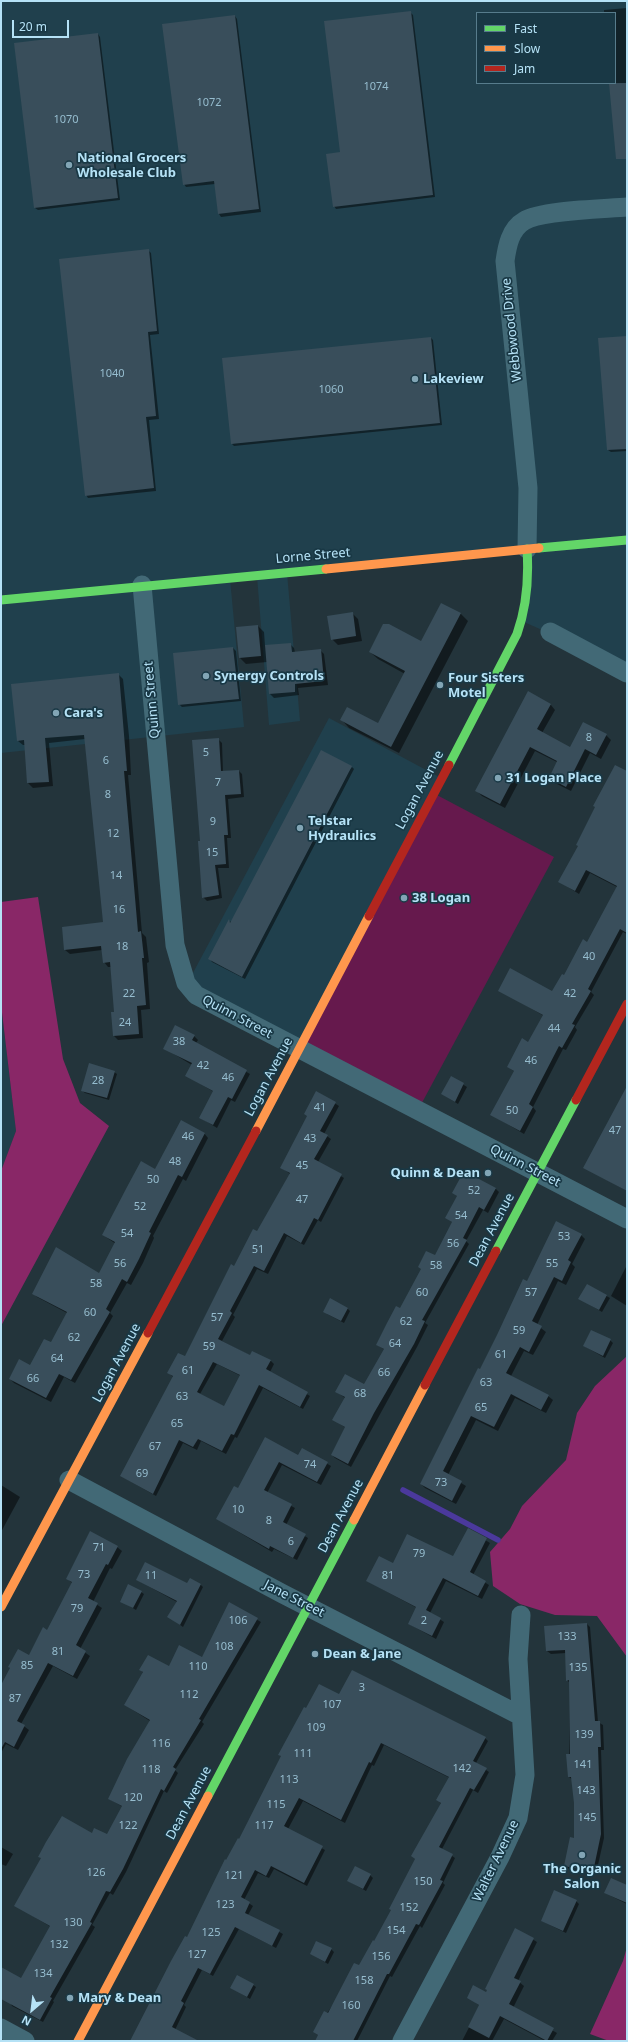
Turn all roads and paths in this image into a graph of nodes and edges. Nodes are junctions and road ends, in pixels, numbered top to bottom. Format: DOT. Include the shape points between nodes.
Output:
graph roads {
  1 [pos="627,207"];
  2 [pos="627,540"];
  3 [pos="527,549"];
  4 [pos="142,585"];
  5 [pos="1,600"];
  6 [pos="550,632"];
  7 [pos="627,673"];
  8 [pos="627,1004"];
  9 [pos="299,1050"];
  10 [pos="537,1172"];
  11 [pos="627,1219"];
  12 [pos="69,1480"];
  13 [pos="1,1607"];
  14 [pos="308,1607"];
  15 [pos="521,1615"];
  16 [pos="521,1716"];
  17 [pos="1,2028"];
  18 [pos="25,2041"];
  19 [pos="78,2041"];
  20 [pos="402,2041"];
  1 -- 3 [label="street, Webbwood Drive" via="538,215 523,221 514,230 508,244 505,261 528,488"];
  2 -- 3 [label="street, Lorne Street"];
  3 -- 4 [label="street, Lorne Street"];
  3 -- 9 [label="street, Logan Avenue" via="529,592 517,634"];
  4 -- 5 [label="street, Lorne Street"];
  4 -- 9 [label="street, Quinn Street" via="175,945 181,970 186,983 196,995"];
  6 -- 7 [label="street"];
  8 -- 10 [label="street, Dean Avenue"];
  9 -- 10 [label="street, Quinn Street"];
  9 -- 12 [label="street, Logan Avenue"];
  10 -- 11 [label="street, Quinn Street"];
  10 -- 14 [label="street, Dean Avenue"];
  12 -- 13 [label="street, Logan Avenue"];
  12 -- 14 [label="street, Jane Street"];
  14 -- 16 [label="street, Jane Street"];
  14 -- 19 [label="street, Dean Avenue"];
  15 -- 16 [label="street, Walter Avenue" via="518,1659"];
  16 -- 20 [label="street, Walter Avenue" via="525,1775 518,1818 500,1858"];
  17 -- 18 [label="street"];
}
